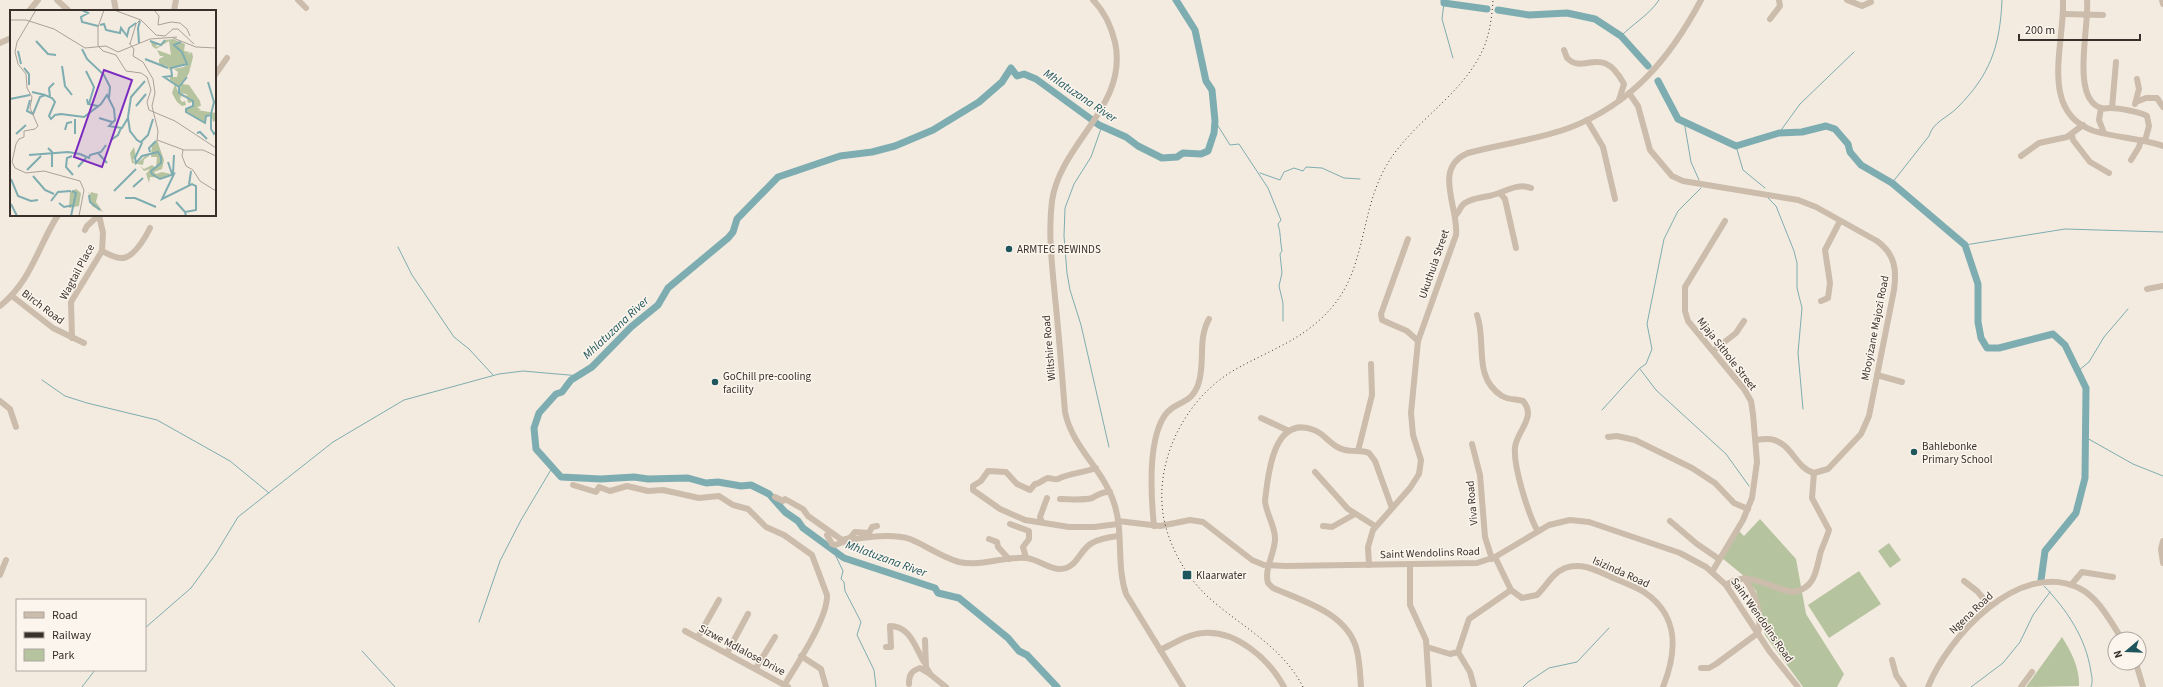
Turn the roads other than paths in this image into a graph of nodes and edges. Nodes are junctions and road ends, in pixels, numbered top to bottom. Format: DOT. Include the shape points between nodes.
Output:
graph roads {
  1 [pos="38,0"];
  2 [pos="57,0"];
  3 [pos="114,0"];
  4 [pos="176,0"];
  5 [pos="298,0"];
  6 [pos="1093,0"];
  7 [pos="1701,0"];
  8 [pos="1780,0"];
  9 [pos="1847,0"];
  10 [pos="2063,0"];
  11 [pos="2087,0"];
  12 [pos="2162,0"];
  13 [pos="1871,2"];
  14 [pos="2163,4"];
  15 [pos="306,8"];
  16 [pos="31,10"];
  17 [pos="68,10"];
  18 [pos="116,10"];
  19 [pos="174,10"];
  20 [pos="2088,13"];
  21 [pos="2064,14"];
  22 [pos="2103,15"];
  23 [pos="1770,19"];
  24 [pos="10,38"];
  25 [pos="0,43"];
  26 [pos="1564,50"];
  27 [pos="227,58"];
  28 [pos="2116,62"];
  29 [pos="216,74"];
  30 [pos="2138,79"];
  31 [pos="1629,93"];
  32 [pos="1618,101"];
  33 [pos="2136,102"];
  34 [pos="2163,107"];
  35 [pos="2101,108"];
  36 [pos="2112,108"];
  37 [pos="2134,111"];
  38 [pos="1587,120"];
  39 [pos="2083,125"];
  40 [pos="2104,133"];
  41 [pos="2072,134"];
  42 [pos="2143,140"];
  43 [pos="2163,146"];
  44 [pos="2021,156"];
  45 [pos="2131,160"];
  46 [pos="2109,173"];
  47 [pos="1531,188"];
  48 [pos="1500,193"];
  49 [pos="1615,199"];
  50 [pos="1456,215"];
  51 [pos="58,216"];
  52 [pos="98,216"];
  53 [pos="99,216"];
  54 [pos="1725,221"];
  55 [pos="1840,221"];
  56 [pos="150,228"];
  57 [pos="85,230"];
  58 [pos="1408,239"];
  59 [pos="1516,248"];
  60 [pos="102,251"];
  61 [pos="2163,286"];
  62 [pos="2147,289"];
  63 [pos="12,296"];
  64 [pos="1821,301"];
  65 [pos="0,306"];
  66 [pos="1477,315"];
  67 [pos="1210,319"];
  68 [pos="1744,321"];
  69 [pos="72,338"];
  70 [pos="1418,341"];
  71 [pos="84,343"];
  72 [pos="1713,351"];
  73 [pos="1370,364"];
  74 [pos="1877,375"];
  75 [pos="1902,382"];
  76 [pos="0,401"];
  77 [pos="1261,418"];
  78 [pos="16,427"];
  79 [pos="1289,431"];
  80 [pos="1608,437"];
  81 [pos="1756,440"];
  82 [pos="1472,444"];
  83 [pos="1358,451"];
  84 [pos="1096,468"];
  85 [pos="1315,472"];
  86 [pos="1814,473"];
  87 [pos="573,485"];
  88 [pos="1110,492"];
  89 [pos="775,497"];
  90 [pos="1047,498"];
  91 [pos="1060,499"];
  92 [pos="1392,508"];
  93 [pos="1748,509"];
  94 [pos="1355,514"];
  95 [pos="1670,521"];
  96 [pos="1042,522"];
  97 [pos="1118,522"];
  98 [pos="1010,524"];
  99 [pos="877,526"];
  100 [pos="1154,526"];
  101 [pos="1323,526"];
  102 [pos="1375,526"];
  103 [pos="1537,530"];
  104 [pos="826,535"];
  105 [pos="1118,536"];
  106 [pos="989,539"];
  107 [pos="846,540"];
  108 [pos="2163,541"];
  109 [pos="1026,558"];
  110 [pos="1493,558"];
  111 [pos="1009,559"];
  112 [pos="1719,559"];
  113 [pos="6,560"];
  114 [pos="2163,563"];
  115 [pos="1410,564"];
  116 [pos="1269,565"];
  117 [pos="1369,565"];
  118 [pos="1712,572"];
  119 [pos="0,575"];
  120 [pos="2113,577"];
  121 [pos="1744,578"];
  122 [pos="1964,581"];
  123 [pos="1726,585"];
  124 [pos="2071,585"];
  125 [pos="1512,590"];
  126 [pos="719,600"];
  127 [pos="1990,606"];
  128 [pos="748,614"];
  129 [pos="685,631"];
  130 [pos="2116,631"];
  131 [pos="1758,633"];
  132 [pos="698,637"];
  133 [pos="775,637"];
  134 [pos="925,640"];
  135 [pos="886,647"];
  136 [pos="1427,647"];
  137 [pos="1160,650"];
  138 [pos="1458,652"];
  139 [pos="727,653"];
  140 [pos="801,656"];
  141 [pos="1892,660"];
  142 [pos="924,662"];
  143 [pos="756,668"];
  144 [pos="1701,668"];
  145 [pos="2139,671"];
  146 [pos="2032,672"];
  147 [pos="931,675"];
  148 [pos="909,684"];
  149 [pos="787,686"];
  150 [pos="826,687"];
  151 [pos="946,687"];
  152 [pos="1183,687"];
  153 [pos="1284,687"];
  154 [pos="1361,687"];
  155 [pos="1429,687"];
  156 [pos="1474,687"];
  157 [pos="1663,687"];
  158 [pos="1798,687"];
  159 [pos="1904,687"];
  160 [pos="1928,687"];
  161 [pos="2021,687"];
  162 [pos="2144,687"];
  1 -- 16 [label="street"];
  2 -- 17 [label="street"];
  3 -- 18 [label="street"];
  4 -- 19 [label="street"];
  5 -- 15 [label="street"];
  6 -- 84 [label="street, Wiltshire Road" via="1110,25 1117,56 1114,80 1104,105 1064,167 1055,187 1051,240 1066,419 1073,436"];
  7 -- 31 [label="street, Ukuthula Street" via="1668,54"];
  8 -- 23 [label="street" via="1780,6"];
  9 -- 13 [label="street" via="1862,6"];
  10 -- 21 [label="street"];
  11 -- 20 [label="street"];
  12 -- 14 [label="street"];
  20 -- 21 [label="street"];
  20 -- 22 [label="street"];
  20 -- 35 [label="street" via="2084,78 2090,98"];
  21 -- 39 [label="street" via="2058,87 2065,107"];
  24 -- 25 [label="street"];
  26 -- 32 [label="street" via="1569,60 1581,64 1603,62 1613,68 1624,86"];
  27 -- 29 [label="street"];
  28 -- 36 [label="street"];
  30 -- 33 [label="street"];
  31 -- 32 [label="street, Ukuthula Street"];
  31 -- 55 [label="street, Mboyizane Majozi Road" via="1638,106 1650,150 1676,178 1793,198 1816,207"];
  32 -- 38 [label="street, Ukuthula Street"];
  33 -- 34 [label="street" via="2146,98 2157,98"];
  33 -- 37 [label="street"];
  35 -- 36 [label="street"];
  35 -- 40 [label="street" via="2099,120"];
  36 -- 37 [label="street"];
  37 -- 42 [label="street" via="2144,114 2149,119"];
  38 -- 49 [label="street" via="1603,147"];
  38 -- 50 [label="street, Ukuthula Street" via="1552,133 1475,151 1458,158 1449,177"];
  39 -- 40 [label="street"];
  39 -- 41 [label="street"];
  40 -- 42 [label="street"];
  41 -- 44 [label="street" via="2039,144"];
  41 -- 46 [label="street" via="2073,140 2090,162"];
  42 -- 43 [label="street"];
  42 -- 45 [label="street"];
  47 -- 48 [label="street" via="1518,187"];
  48 -- 50 [label="street" via="1476,197 1465,203"];
  48 -- 59 [label="street" via="1505,199"];
  50 -- 70 [label="street, Ukuthula Street" via="1454,240"];
  51 -- 63 [label="street" via="34,264"];
  52 -- 57 [label="street, Wagtail Place"];
  53 -- 60 [label="street, Wagtail Place" via="103,233"];
  54 -- 72 [label="street, Mjaja Sithole Street" via="1685,287 1685,311 1688,321"];
  55 -- 64 [label="street" via="1825,250 1830,289 1828,298"];
  55 -- 74 [label="street, Mboyizane Majozi Road" via="1883,246 1890,253 1895,265 1894,290"];
  56 -- 60 [label="street" via="140,244 128,256 116,257"];
  58 -- 70 [label="street" via="1381,317 1388,324 1407,331"];
  60 -- 69 [label="street, Wagtail Place" via="71,302"];
  61 -- 62 [label="street"];
  63 -- 65 [label="street"];
  63 -- 69 [label="street, Birch Road" via="53,328"];
  66 -- 103 [label="street" via="1482,329 1481,364 1486,378 1496,391 1506,398 1525,403 1528,417 1517,439 1515,452 1524,498"];
  67 -- 100 [label="street" via="1202,338 1197,387 1189,400 1166,413 1158,433 1152,468 1151,505"];
  68 -- 72 [label="street" via="1736,333"];
  69 -- 71 [label="street, Birch Road"];
  70 -- 92 [label="street, Ukuthula Street" via="1411,412 1420,471 1415,483"];
  72 -- 81 [label="street, Mjaja Sithole Street" via="1748,395 1753,410"];
  73 -- 83 [label="street" via="1372,395"];
  74 -- 75 [label="street"];
  74 -- 86 [label="street, Mboyizane Majozi Road" via="1865,428 1828,469"];
  76 -- 78 [label="street" via="10,409"];
  77 -- 79 [label="street"];
  79 -- 83 [label="street" via="1303,428 1313,430 1340,449"];
  79 -- 116 [label="street" via="1275,449 1266,494 1265,509 1275,536"];
  80 -- 93 [label="street" via="1623,436 1635,440 1692,468 1715,483 1734,503"];
  81 -- 86 [label="street" via="1778,441 1805,469"];
  81 -- 93 [label="street, Mjaja Sithole Street" via="1757,474"];
  82 -- 110 [label="street, Viva Road" via="1480,475 1485,537"];
  83 -- 92 [label="street" via="1366,451 1372,456"];
  84 -- 88 [label="street, Wiltshire Road"];
  84 -- 96 [label="street, Saint Wendolins Road" via="1084,473 1047,478 1035,484 1030,490 1017,484 1006,472 988,471 972,488 980,496 1014,516"];
  85 -- 94 [label="street"];
  86 -- 121 [label="street" via="1812,498 1829,530 1815,576 1810,584 1794,592"];
  87 -- 140 [label="street" via="596,492 599,486 610,491 627,486 699,498 719,496 733,505 751,511 766,527 784,536 814,558 827,598 822,615"];
  88 -- 91 [label="street" via="1101,492 1094,497 1079,500"];
  88 -- 97 [label="street, Wiltshire Road"];
  89 -- 107 [label="street" via="803,509 808,516 840,539"];
  90 -- 96 [label="street" via="1040,517"];
  92 -- 102 [label="street, Ukuthula Street"];
  93 -- 112 [label="street, Mjaja Sithole Street"];
  94 -- 101 [label="street" via="1332,527"];
  94 -- 102 [label="street"];
  95 -- 112 [label="street"];
  96 -- 97 [label="street, Saint Wendolins Road" via="1083,528"];
  97 -- 100 [label="street, Saint Wendolins Road"];
  97 -- 105 [label="street, Wiltshire Road"];
  98 -- 109 [label="street" via="1029,531 1030,539 1023,547"];
  99 -- 107 [label="street" via="872,527 869,533 854,532 852,537"];
  100 -- 116 [label="street, Saint Wendolins Road" via="1190,520 1203,522 1246,556 1258,563"];
  102 -- 117 [label="street, Ukuthula Street" via="1369,540"];
  103 -- 110 [label="street, Saint Wendolins Road"];
  103 -- 118 [label="street, Saint Wendolins Road" via="1560,521 1589,522 1680,553"];
  104 -- 107 [label="street" via="835,545"];
  105 -- 109 [label="street" via="1091,543 1067,568 1056,569"];
  105 -- 137 [label="street, Wiltshire Road" via="1121,578 1126,594"];
  106 -- 111 [label="street" via="997,542"];
  107 -- 111 [label="street" via="879,536 896,537 910,540 960,562"];
  108 -- 114 [label="street"];
  109 -- 111 [label="street"];
  110 -- 115 [label="street, Saint Wendolins Road" via="1470,564"];
  110 -- 125 [label="street"];
  112 -- 118 [label="street, Mjaja Sithole Street"];
  113 -- 119 [label="street"];
  115 -- 117 [label="street, Saint Wendolins Road"];
  115 -- 136 [label="street" via="1410,605"];
  116 -- 117 [label="street, Saint Wendolins Road"];
  116 -- 154 [label="street" via="1267,580 1270,586 1331,615 1343,625 1356,646"];
  118 -- 123 [label="street, Saint Wendolins Road"];
  120 -- 124 [label="street" via="2082,572"];
  121 -- 123 [label="street" via="1735,579"];
  121 -- 131 [label="street" via="1754,595 1760,620"];
  122 -- 127 [label="street"];
  123 -- 131 [label="street, Saint Wendolins Road"];
  124 -- 127 [label="street, Ngena Road" via="2048,582 2028,586 2008,594"];
  124 -- 130 [label="street, Ngena Road" via="2092,597"];
  125 -- 138 [label="street" via="1469,619"];
  125 -- 157 [label="street, Isizinda Road" via="1522,598 1530,598 1538,594 1556,572 1579,566 1643,592 1661,608 1672,629 1673,652"];
  126 -- 132 [label="street"];
  127 -- 160 [label="street, Ngena Road" via="1959,636"];
  128 -- 139 [label="street"];
  129 -- 132 [label="street, Sizwe Mdlalose Drive"];
  131 -- 144 [label="street" via="1716,664 1709,668"];
  131 -- 158 [label="street, Saint Wendolins Road"];
  132 -- 139 [label="street, Sizwe Mdlalose Drive"];
  133 -- 143 [label="street"];
  134 -- 142 [label="street"];
  135 -- 142 [label="street" via="892,646 890,626 901,627 909,635"];
  136 -- 138 [label="street" via="1450,654"];
  136 -- 155 [label="street"];
  137 -- 152 [label="street, Wiltshire Road"];
  137 -- 153 [label="street" via="1198,633 1232,638 1258,655"];
  138 -- 156 [label="street" via="1470,672"];
  139 -- 143 [label="street, Sizwe Mdlalose Drive"];
  140 -- 149 [label="street"];
  140 -- 150 [label="street" via="821,669"];
  141 -- 159 [label="street" via="1896,675"];
  142 -- 147 [label="street"];
  143 -- 149 [label="street, Sizwe Mdlalose Drive"];
  145 -- 162 [label="street"];
  146 -- 161 [label="street"];
  147 -- 148 [label="street" via="920,668 910,674"];
  147 -- 151 [label="street"];
}
